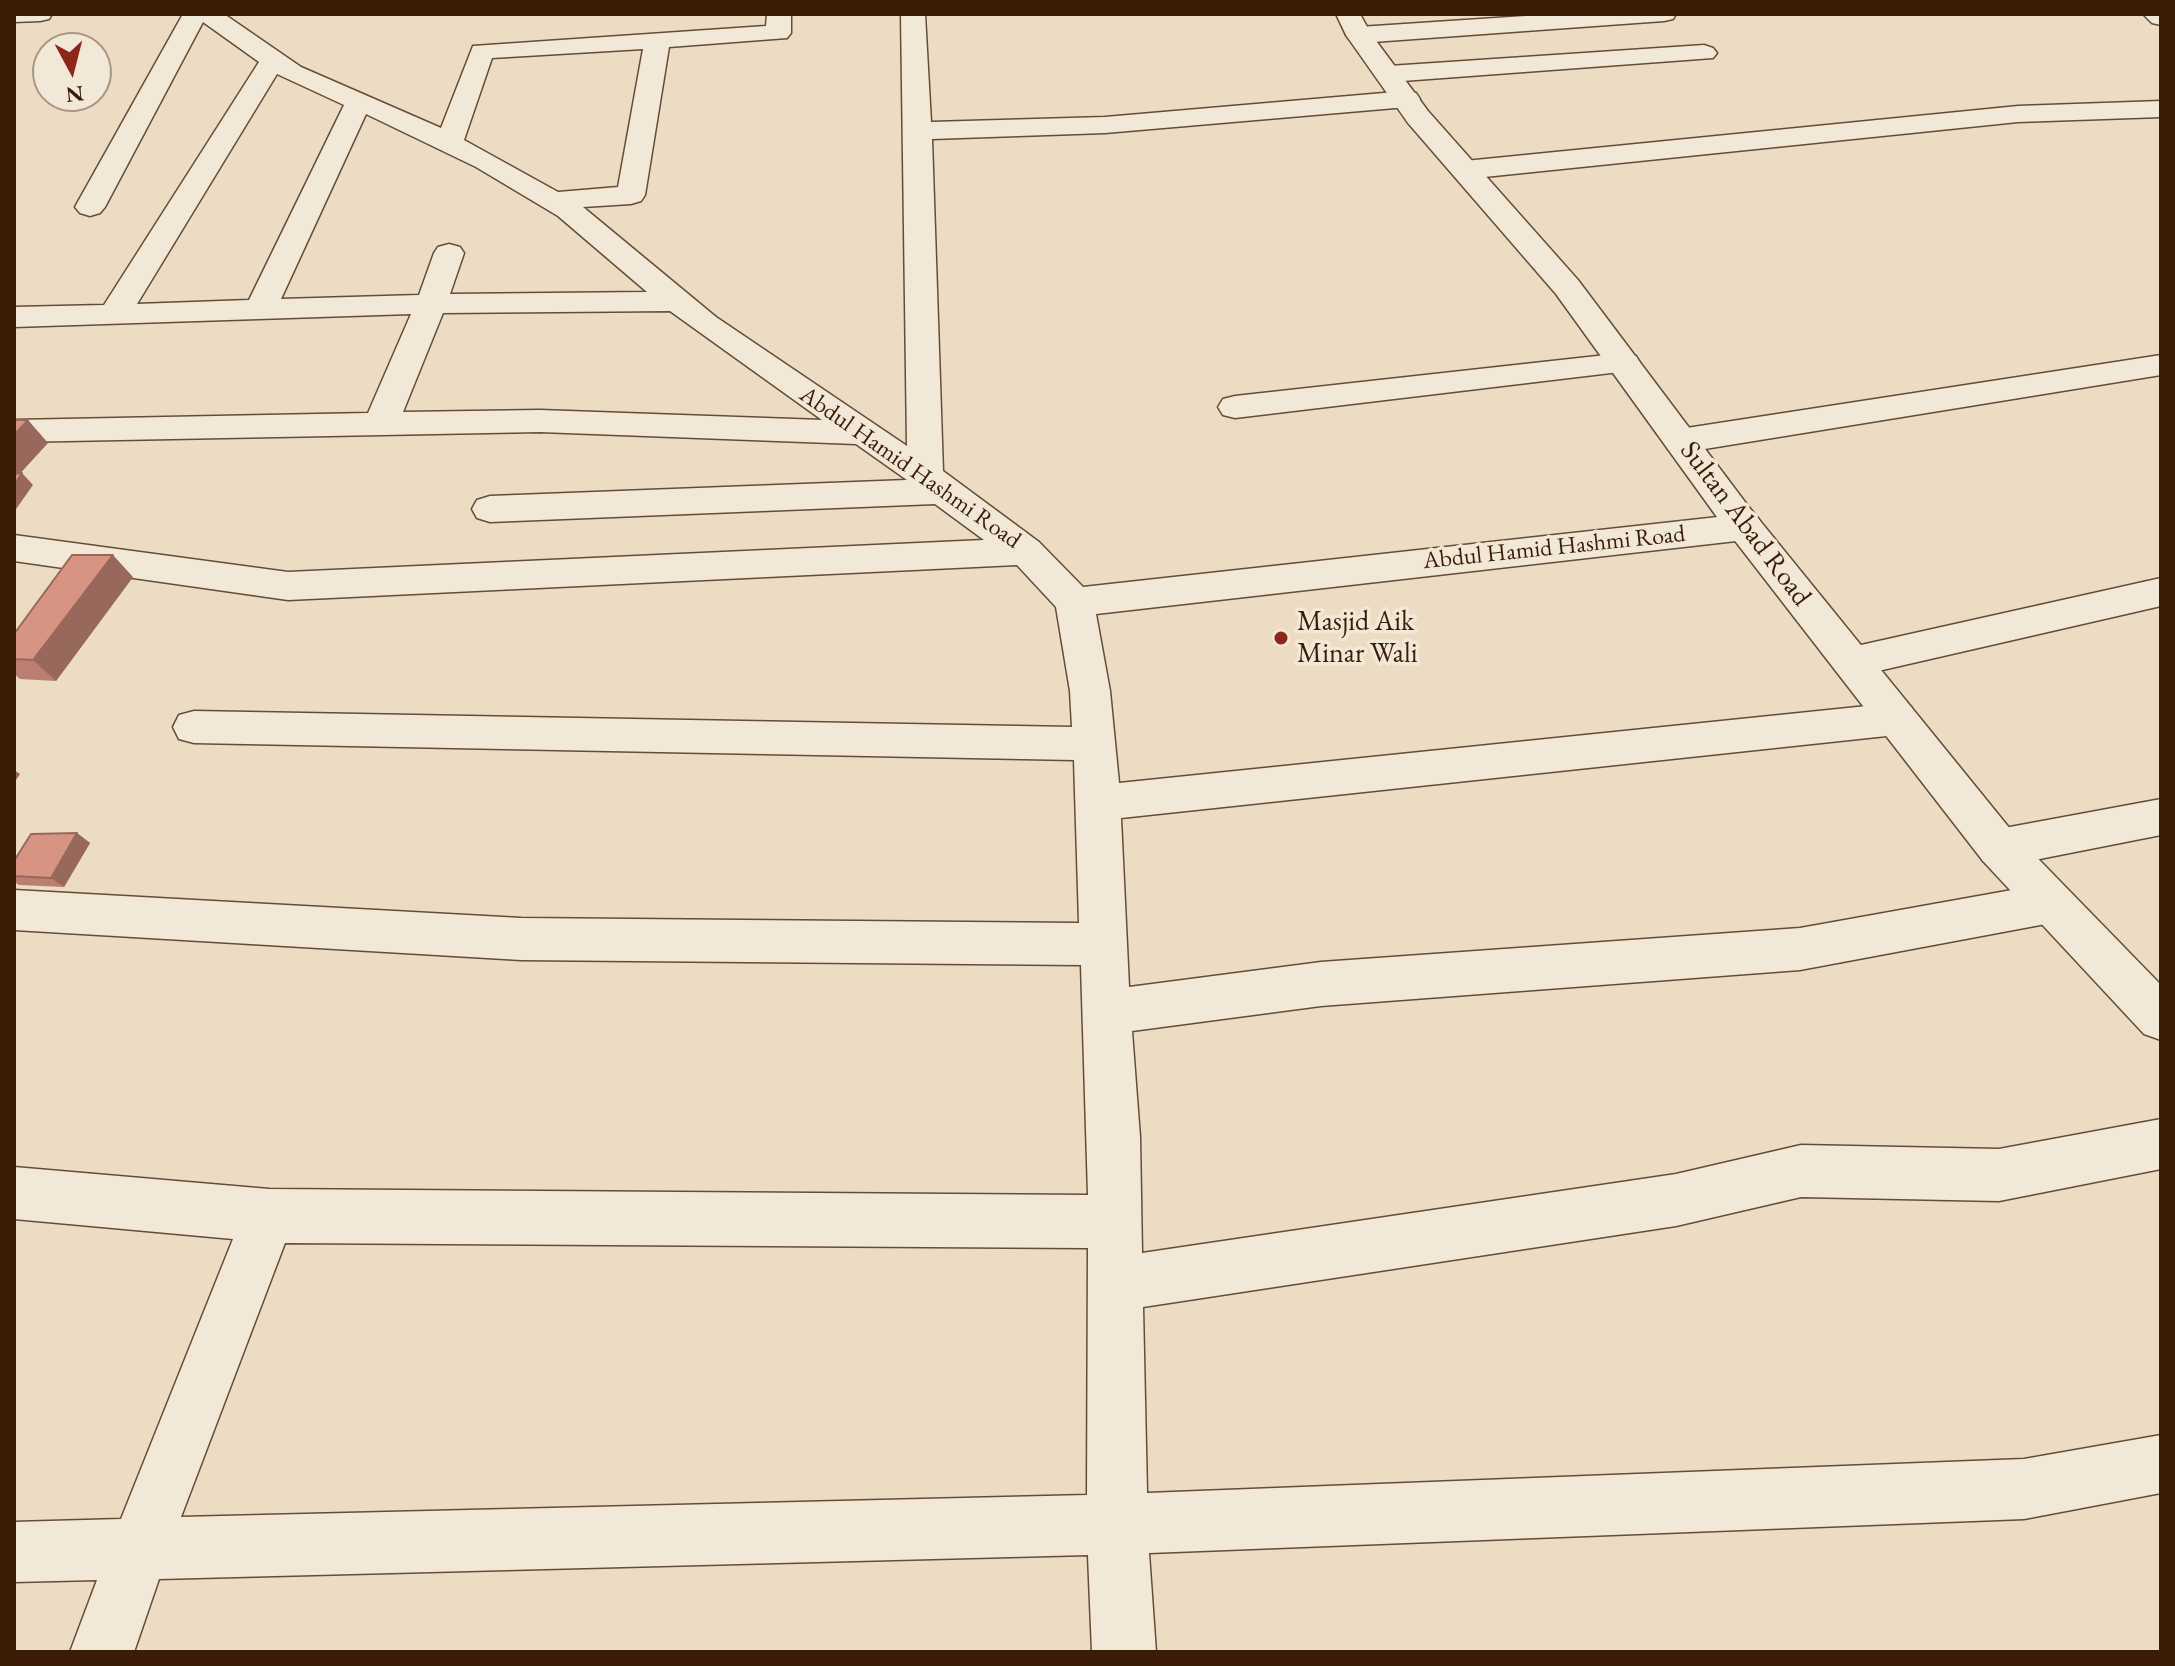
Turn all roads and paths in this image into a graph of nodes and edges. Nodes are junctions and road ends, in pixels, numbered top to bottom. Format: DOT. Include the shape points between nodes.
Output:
graph roads {
  1 [pos="40,14"];
  2 [pos="195,14"];
  3 [pos="208,14"];
  4 [pos="779,14"];
  5 [pos="913,14"];
  6 [pos="1664,14"];
  7 [pos="2155,14"];
  8 [pos="14,15"];
  9 [pos="22,15"];
  10 [pos="2161,18"];
  11 [pos="1354,24"];
  12 [pos="14,25"];
  13 [pos="657,40"];
  14 [pos="1704,53"];
  15 [pos="273,60"];
  16 [pos="1398,87"];
  17 [pos="359,101"];
  18 [pos="2161,109"];
  19 [pos="918,131"];
  20 [pos="449,143"];
  21 [pos="1465,170"];
  22 [pos="552,201"];
  23 [pos="90,207"];
  24 [pos="449,253"];
  25 [pos="678,301"];
  26 [pos="431,304"];
  27 [pos="261,309"];
  28 [pos="115,313"];
  29 [pos="14,317"];
  30 [pos="1624,363"];
  31 [pos="2161,365"];
  32 [pos="1235,407"];
  33 [pos="381,423"];
  34 [pos="14,431"];
  35 [pos="861,433"];
  36 [pos="1680,441"];
  37 [pos="934,483"];
  38 [pos="490,509"];
  39 [pos="1745,527"];
  40 [pos="14,548"];
  41 [pos="1026,551"];
  42 [pos="2161,592"];
  43 [pos="1074,602"];
  44 [pos="1852,662"];
  45 [pos="1896,719"];
  46 [pos="194,727"];
  47 [pos="1092,744"];
  48 [pos="1099,803"];
  49 [pos="2161,817"];
  50 [pos="1999,848"];
  51 [pos="2051,903"];
  52 [pos="14,910"];
  53 [pos="1103,944"];
  54 [pos="1106,1012"];
  55 [pos="2161,1018"];
  56 [pos="2161,1144"];
  57 [pos="14,1193"];
  58 [pos="269,1216"];
  59 [pos="1114,1222"];
  60 [pos="1115,1284"];
  61 [pos="2161,1464"];
  62 [pos="1117,1524"];
  63 [pos="139,1549"];
  64 [pos="14,1552"];
  65 [pos="102,1652"];
  66 [pos="1124,1652"];
  1 -- 9 [label="street"];
  2 -- 23 [label="street"];
  3 -- 15 [label="street, Abdul Hamid Hashmi Road"];
  4 -- 13 [label="street" via="778,33"];
  5 -- 19 [label="street"];
  6 -- 11 [label="street"];
  7 -- 10 [label="street"];
  8 -- 9 [label="street"];
  9 -- 12 [label="street"];
  11 -- 16 [label="street, Sultan Abad Road"];
  13 -- 20 [label="street" via="486,38"];
  13 -- 22 [label="street" via="631,195"];
  14 -- 16 [label="street"];
  15 -- 17 [label="street, Abdul Hamid Hashmi Road"];
  15 -- 28 [label="street"];
  16 -- 19 [label="street" via="1105,125"];
  16 -- 21 [label="street, Sultan Abad Road"];
  17 -- 20 [label="street, Abdul Hamid Hashmi Road"];
  17 -- 27 [label="street"];
  18 -- 21 [label="street" via="2018,114"];
  19 -- 37 [label="street"];
  20 -- 22 [label="street, Abdul Hamid Hashmi Road"];
  21 -- 30 [label="street, Sultan Abad Road" via="1567,287"];
  22 -- 25 [label="street, Abdul Hamid Hashmi Road"];
  24 -- 26 [label="street"];
  25 -- 26 [label="street"];
  25 -- 35 [label="street, Abdul Hamid Hashmi Road"];
  26 -- 27 [label="street"];
  26 -- 33 [label="street"];
  27 -- 28 [label="street"];
  28 -- 29 [label="street"];
  30 -- 32 [label="street"];
  30 -- 36 [label="street, Sultan Abad Road"];
  31 -- 36 [label="street"];
  33 -- 34 [label="street"];
  33 -- 35 [label="street" via="540,421"];
  35 -- 37 [label="street, Abdul Hamid Hashmi Road"];
  36 -- 39 [label="street, Sultan Abad Road"];
  37 -- 38 [label="street"];
  37 -- 41 [label="street, Abdul Hamid Hashmi Road"];
  39 -- 43 [label="street, Abdul Hamid Hashmi Road"];
  39 -- 44 [label="street, Sultan Abad Road"];
  40 -- 41 [label="street" via="288,586"];
  41 -- 43 [label="street, Abdul Hamid Hashmi Road"];
  42 -- 44 [label="street"];
  43 -- 47 [label="street" via="1090,691"];
  44 -- 45 [label="street, Sultan Abad Road"];
  45 -- 48 [label="street"];
  45 -- 50 [label="street, Sultan Abad Road"];
  46 -- 47 [label="street"];
  47 -- 48 [label="street"];
  48 -- 53 [label="street"];
  49 -- 50 [label="street"];
  50 -- 51 [label="street, Sultan Abad Road"];
  51 -- 54 [label="street" via="1800,949 1321,984"];
  51 -- 55 [label="street, Sultan Abad Road"];
  52 -- 53 [label="street" via="521,939"];
  53 -- 54 [label="street"];
  54 -- 59 [label="street"];
  56 -- 60 [label="street" via="1999,1175 1801,1171 1676,1200"];
  57 -- 58 [label="street"];
  58 -- 59 [label="street"];
  58 -- 63 [label="street"];
  59 -- 60 [label="street"];
  60 -- 62 [label="street"];
  61 -- 62 [label="street" via="2024,1489"];
  62 -- 63 [label="street"];
  62 -- 66 [label="street"];
  63 -- 64 [label="street"];
  63 -- 65 [label="street"];
}
